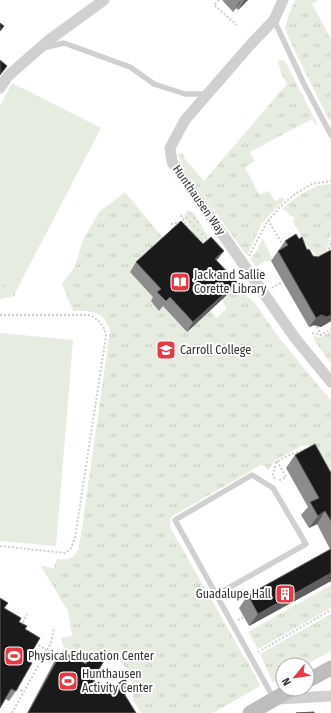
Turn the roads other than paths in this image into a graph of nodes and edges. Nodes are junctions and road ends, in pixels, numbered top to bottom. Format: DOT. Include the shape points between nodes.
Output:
graph roads {
  1 [pos="104,0"];
  2 [pos="283,0"];
  3 [pos="274,20"];
  4 [pos="39,49"];
  5 [pos="0,88"];
  6 [pos="207,94"];
  7 [pos="331,135"];
  8 [pos="331,382"];
  9 [pos="216,594"];
  10 [pos="331,668"];
  11 [pos="315,677"];
  12 [pos="331,696"];
  13 [pos="278,697"];
  14 [pos="274,699"];
  15 [pos="250,713"];
  1 -- 4 [label="street"];
  2 -- 3 [label="street, Hunthausen Way"];
  3 -- 6 [label="street, Hunthausen Way"];
  3 -- 7 [label="lane"];
  4 -- 5 [label="street" via="8,76"];
  4 -- 6 [label="lane" via="64,43 130,67 154,84 185,94"];
  6 -- 8 [label="street, Hunthausen Way" via="176,135 170,148 172,162 296,338"];
  9 -- 9 [label="lane" via="175,520 252,475 273,488 306,544"];
  9 -- 14 [label="lane"];
  10 -- 11 [label="main road"];
  12 -- 14 [label="street"];
  13 -- 14 [label="main road"];
  14 -- 15 [label="main road"];
}
